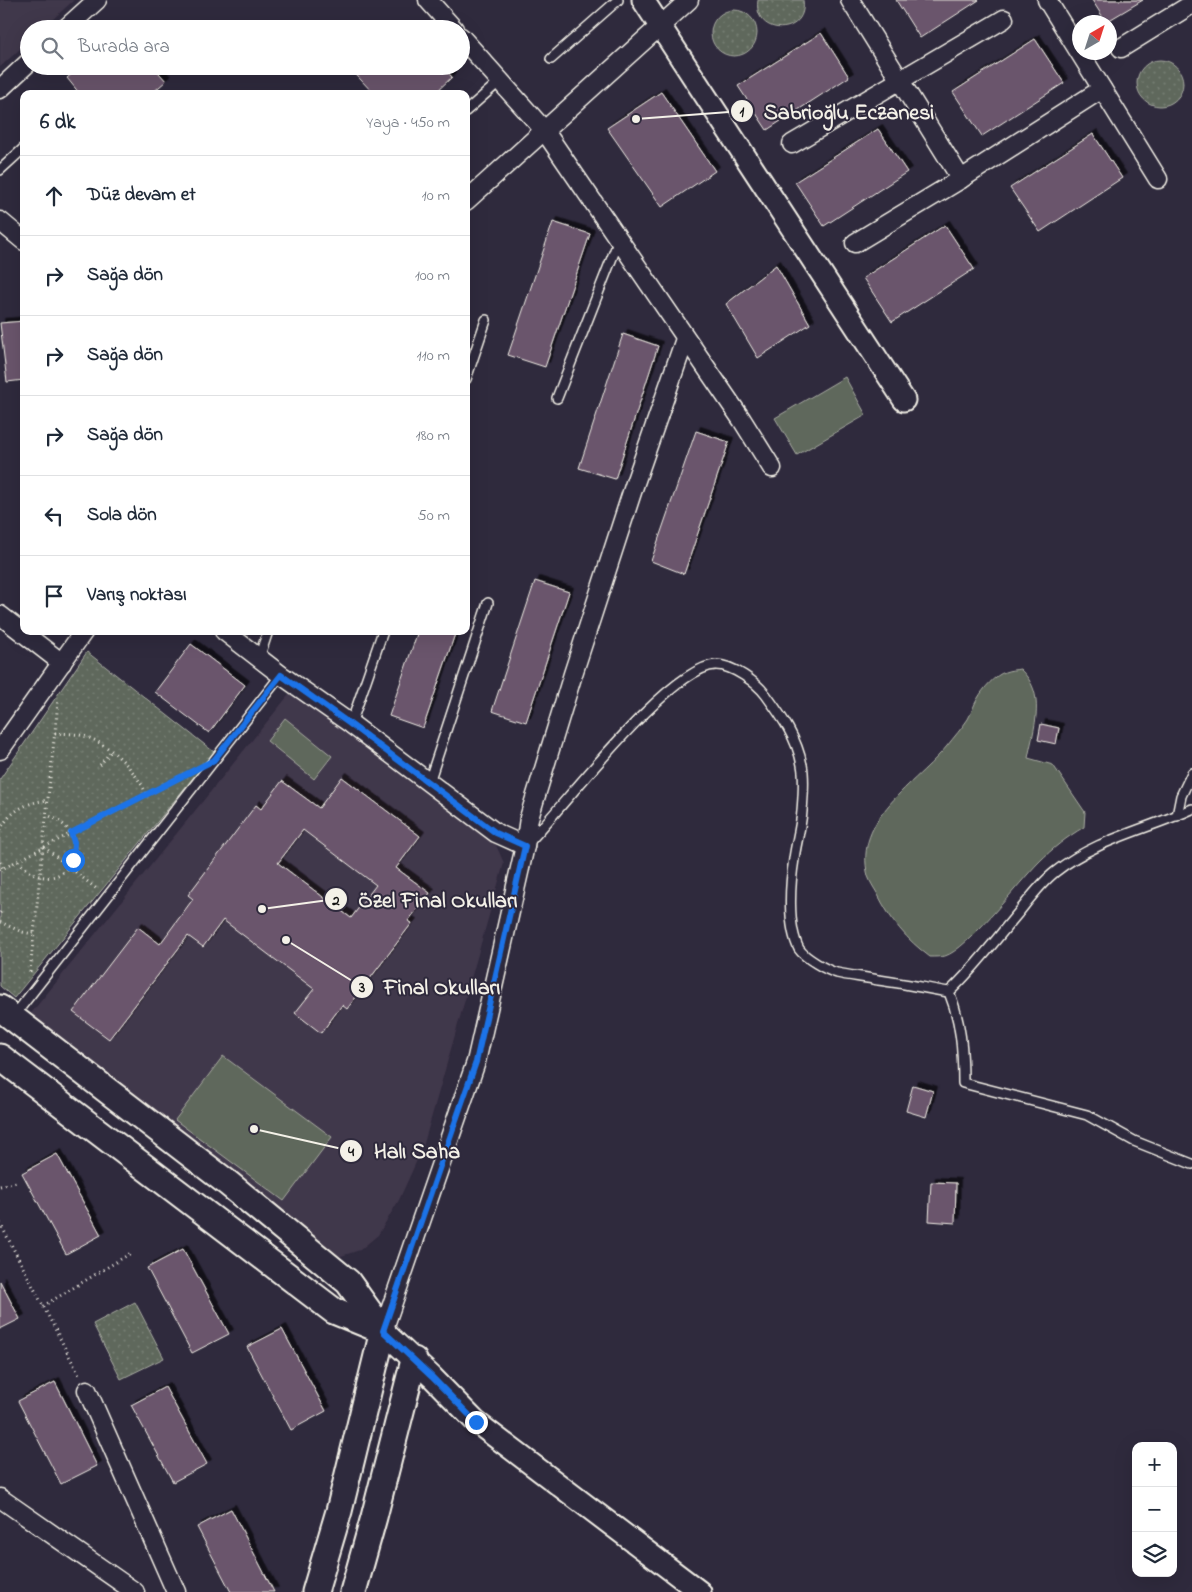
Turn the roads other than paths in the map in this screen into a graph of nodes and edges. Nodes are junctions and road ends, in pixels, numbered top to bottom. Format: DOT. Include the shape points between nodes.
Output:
graph roads {
  1 [pos="97,0"];
  2 [pos="428,0"];
  3 [pos="618,0"];
  4 [pos="643,0"];
  5 [pos="689,0"];
  6 [pos="850,0"];
  7 [pos="1047,0"];
  8 [pos="1192,4"];
  9 [pos="1004,19"];
  10 [pos="75,20"];
  11 [pos="446,20"];
  12 [pos="661,26"];
  13 [pos="470,47"];
  14 [pos="1121,48"];
  15 [pos="551,59"];
  16 [pos="20,70"];
  17 [pos="500,81"];
  18 [pos="900,81"];
  19 [pos="0,88"];
  20 [pos="1102,90"];
  21 [pos="470,107"];
  22 [pos="544,130"];
  23 [pos="792,144"];
  24 [pos="20,152"];
  25 [pos="0,170"];
  26 [pos="961,179"];
  27 [pos="1158,179"];
  28 [pos="470,197"];
  29 [pos="0,221"];
  30 [pos="20,238"];
  31 [pos="619,240"];
  32 [pos="855,243"];
  33 [pos="486,320"];
  34 [pos="686,339"];
  35 [pos="470,367"];
  36 [pos="557,398"];
  37 [pos="904,400"];
  38 [pos="772,468"];
  39 [pos="488,602"];
  40 [pos="0,615"];
  41 [pos="20,630"];
  42 [pos="26,635"];
  43 [pos="81,635"];
  44 [pos="229,635"];
  45 [pos="267,635"];
  46 [pos="382,635"];
  47 [pos="259,658"];
  48 [pos="62,663"];
  49 [pos="281,675"];
  50 [pos="350,724"];
  51 [pos="0,750"];
  52 [pos="1192,774"];
  53 [pos="429,782"];
  54 [pos="1192,809"];
  55 [pos="1177,816"];
  56 [pos="525,846"];
  57 [pos="949,992"];
  58 [pos="13,1009"];
  59 [pos="0,1057"];
  60 [pos="1192,1164"];
  61 [pos="383,1331"];
  62 [pos="414,1360"];
  63 [pos="87,1390"];
  64 [pos="0,1498"];
  65 [pos="135,1592"];
  66 [pos="176,1592"];
  67 [pos="315,1592"];
  68 [pos="353,1592"];
  69 [pos="700,1592"];
  1 -- 10 [label="street"];
  2 -- 11 [label="street"];
  3 -- 15 [label="lane"];
  4 -- 12 [label="street"];
  5 -- 12 [label="street"];
  6 -- 18 [label="street"];
  7 -- 20 [label="street"];
  8 -- 14 [label="street"];
  9 -- 18 [label="street"];
  12 -- 22 [label="street"];
  12 -- 37 [label="street"];
  13 -- 17 [label="street"];
  16 -- 19 [label="street"];
  17 -- 21 [label="lane"];
  17 -- 22 [label="street"];
  18 -- 23 [label="street"];
  18 -- 26 [label="street"];
  20 -- 26 [label="street"];
  20 -- 27 [label="street"];
  22 -- 28 [label="street"];
  22 -- 31 [label="street"];
  24 -- 25 [label="lane"];
  26 -- 32 [label="street"];
  29 -- 30 [label="street"];
  31 -- 34 [label="street"];
  31 -- 36 [label="lane"];
  33 -- 35 [label="lane"];
  34 -- 38 [label="street"];
  34 -- 56 [label="street" via="573,674 529,818"];
  39 -- 53 [label="lane"];
  40 -- 41 [label="street"];
  42 -- 48 [label="street"];
  43 -- 48 [label="street"];
  44 -- 47 [label="street"];
  45 -- 47 [label="lane"];
  46 -- 50 [label="lane"];
  47 -- 49 [label="street"];
  48 -- 51 [label="street"];
  49 -- 50 [label="street"];
  49 -- 58 [label="lane" via="107,897"];
  50 -- 53 [label="street"];
  52 -- 55 [label="lane" via="1181,796"];
  53 -- 56 [label="street" via="496,833"];
  54 -- 55 [label="lane"];
  55 -- 57 [label="lane" via="1094,846 1055,872 1039,886 971,970"];
  56 -- 57 [label="lane" via="576,786 662,697 694,672 716,665 738,672 759,686 780,714 796,741 803,767 802,813 793,861 791,898 792,927 800,950 814,962 836,973"];
  56 -- 61 [label="street" via="476,1062"];
  57 -- 60 [label="lane" via="959,1022 963,1083 1087,1115 1134,1141"];
  58 -- 61 [label="main road" via="348,1282"];
  59 -- 61 [label="main road" via="334,1311"];
  61 -- 62 [label="street"];
  61 -- 67 [label="main road" via="339,1510"];
  62 -- 68 [label="main road"];
  62 -- 69 [label="street" via="476,1422"];
  63 -- 66 [label="street"];
  64 -- 65 [label="street"];
}
